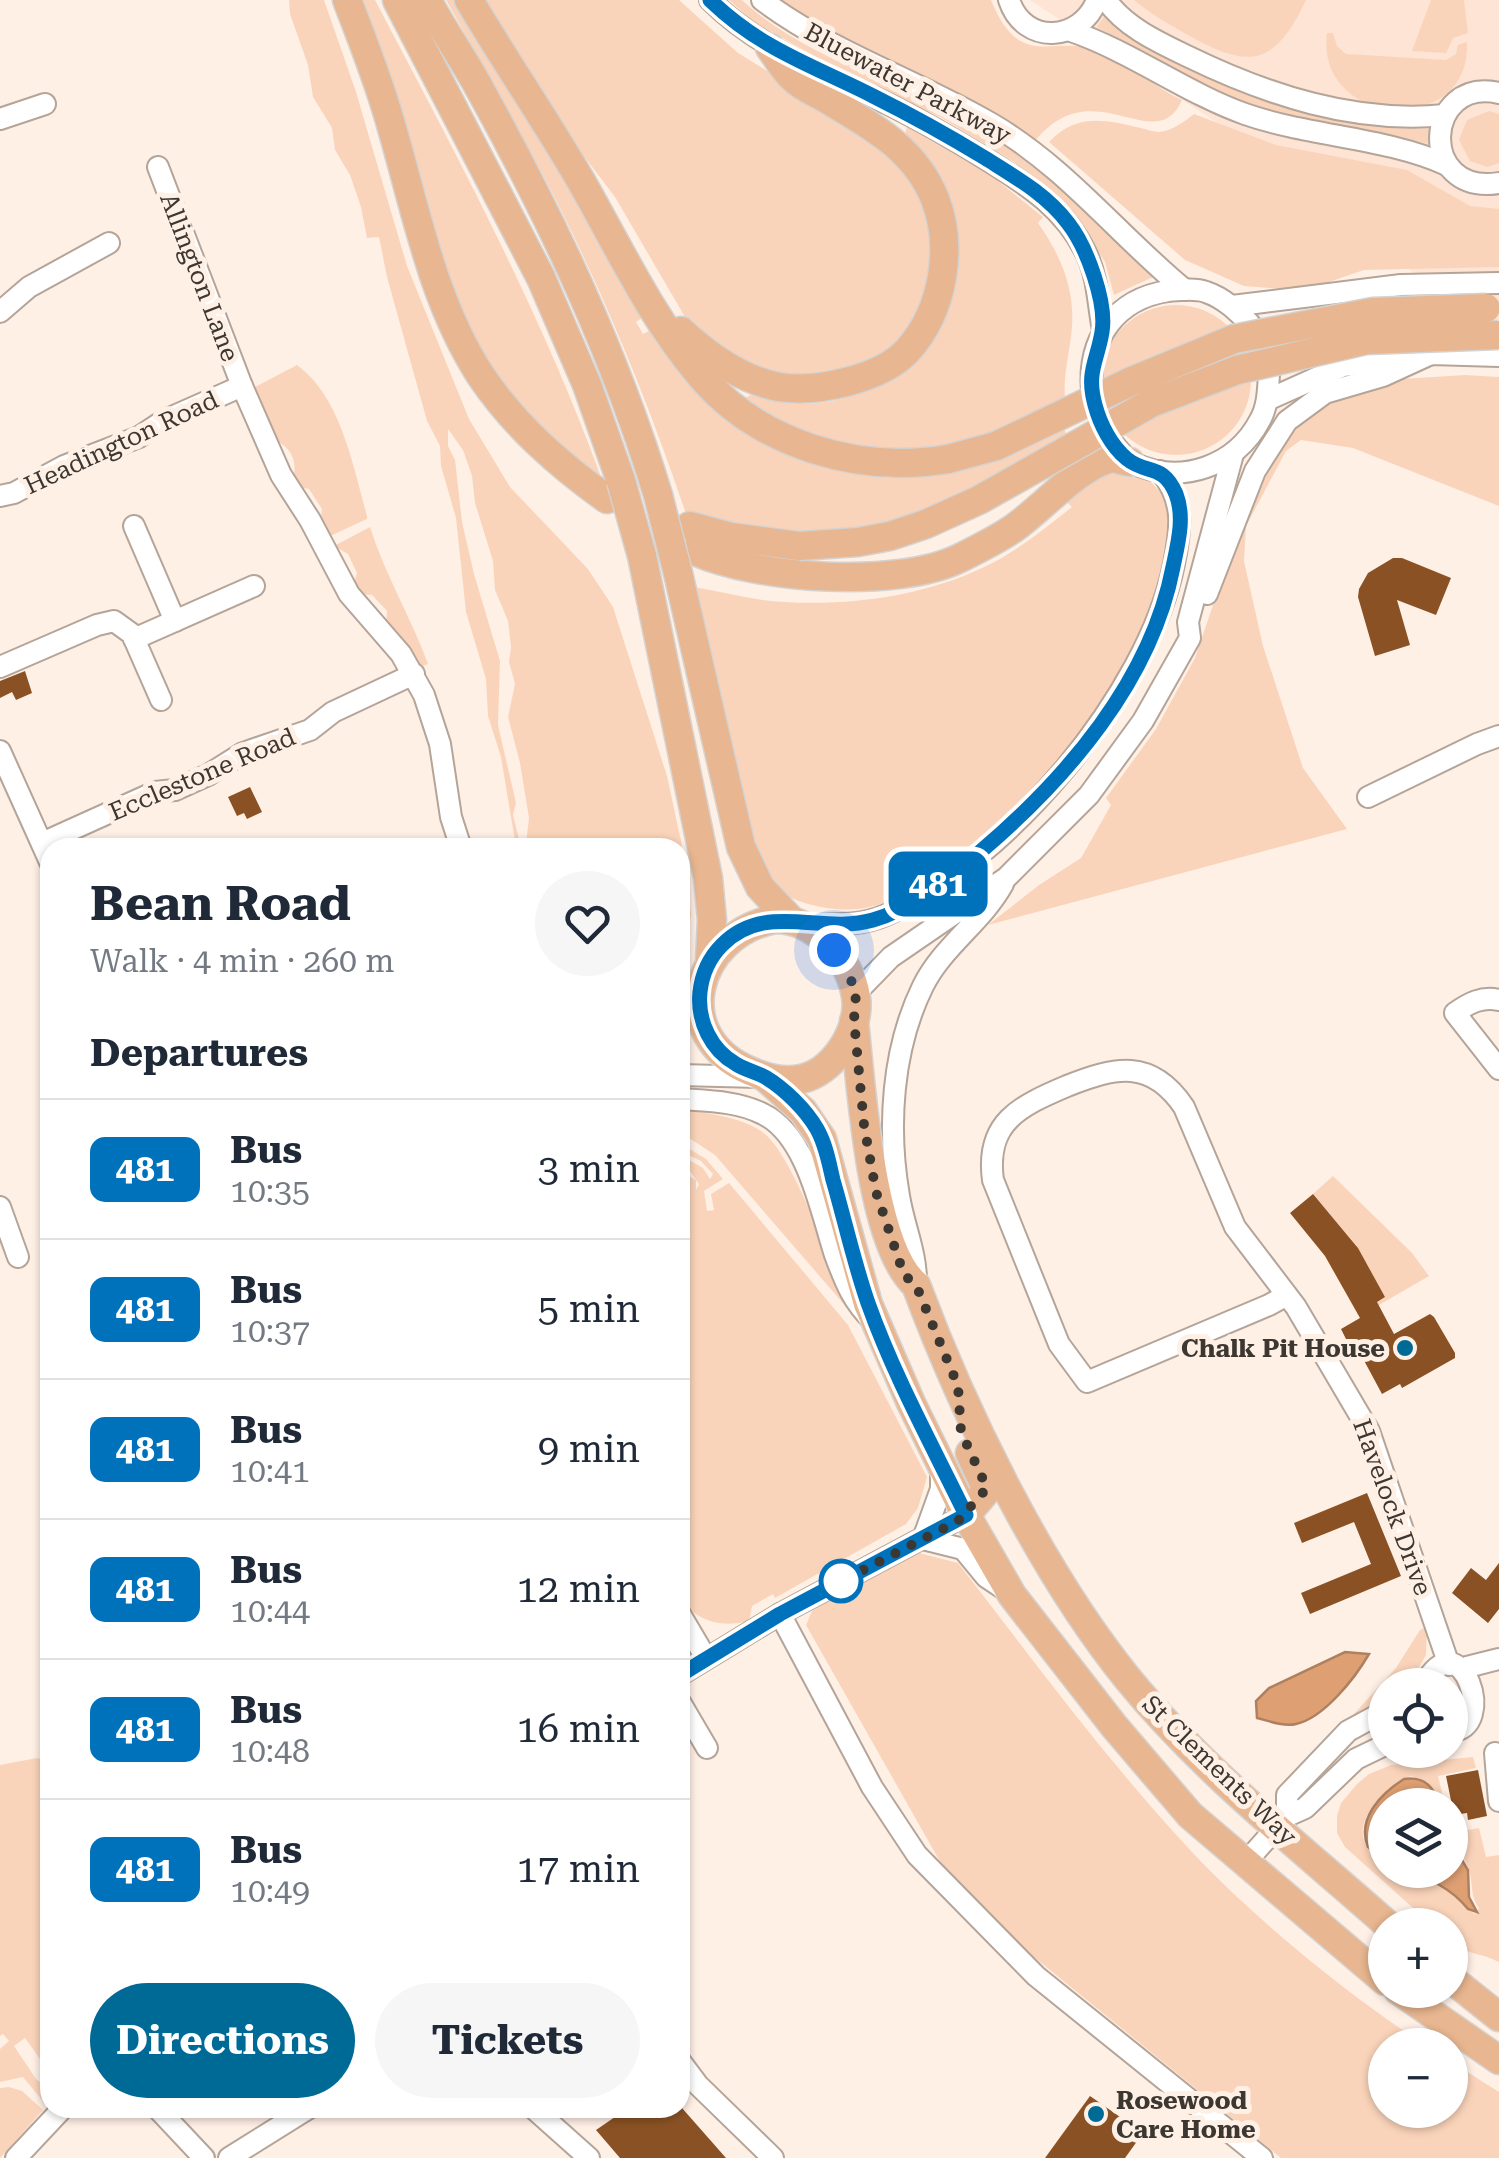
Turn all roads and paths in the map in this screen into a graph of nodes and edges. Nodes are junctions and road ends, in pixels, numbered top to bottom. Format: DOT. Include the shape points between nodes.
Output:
graph roads {
  1 [pos="346,0"];
  2 [pos="397,0"];
  3 [pos="428,0"];
  4 [pos="469,0"];
  5 [pos="710,0"];
  6 [pos="762,0"];
  7 [pos="1010,0"];
  8 [pos="1096,0"];
  9 [pos="1106,0"];
  10 [pos="1071,30"];
  11 [pos="770,48"];
  12 [pos="1499,94"];
  13 [pos="45,104"];
  14 [pos="1445,115"];
  15 [pos="0,120"];
  16 [pos="1447,165"];
  17 [pos="158,167"];
  18 [pos="1499,183"];
  19 [pos="109,244"];
  20 [pos="642,289"];
  21 [pos="1185,290"];
  22 [pos="1495,300"];
  23 [pos="1232,306"];
  24 [pos="0,312"];
  25 [pos="1250,324"];
  26 [pos="1102,330"];
  27 [pos="1498,335"];
  28 [pos="1431,354"];
  29 [pos="1499,356"];
  30 [pos="1269,374"];
  31 [pos="242,386"];
  32 [pos="1092,390"];
  33 [pos="1267,400"];
  34 [pos="1111,441"];
  35 [pos="1234,454"];
  36 [pos="1130,462"];
  37 [pos="1160,471"];
  38 [pos="610,490"];
  39 [pos="0,496"];
  40 [pos="134,526"];
  41 [pos="688,550"];
  42 [pos="254,586"];
  43 [pos="175,621"];
  44 [pos="1190,638"];
  45 [pos="134,639"];
  46 [pos="0,668"];
  47 [pos="414,674"];
  48 [pos="161,700"];
  49 [pos="1499,736"];
  50 [pos="0,751"];
  51 [pos="1368,797"];
  52 [pos="73,838"];
  53 [pos="458,838"];
  54 [pos="40,840"];
  55 [pos="1006,878"];
  56 [pos="797,922"];
  57 [pos="710,960"];
  58 [pos="700,998"];
  59 [pos="1499,1000"];
  60 [pos="855,1007"];
  61 [pos="690,1009"];
  62 [pos="1499,1069"];
  63 [pos="690,1076"];
  64 [pos="766,1078"];
  65 [pos="690,1100"];
  66 [pos="0,1207"];
  67 [pos="18,1258"];
  68 [pos="916,1285"];
  69 [pos="1287,1295"];
  70 [pos="878,1326"];
  71 [pos="958,1386"];
  72 [pos="938,1458"];
  73 [pos="966,1515"];
  74 [pos="922,1540"];
  75 [pos="1012,1595"];
  76 [pos="780,1614"];
  77 [pos="690,1631"];
  78 [pos="706,1658"];
  79 [pos="1499,1660"];
  80 [pos="1458,1666"];
  81 [pos="690,1668"];
  82 [pos="1450,1668"];
  83 [pos="1462,1668"];
  84 [pos="1468,1671"];
  85 [pos="690,1719"];
  86 [pos="1368,1719"];
  87 [pos="1468,1728"];
  88 [pos="707,1748"];
  89 [pos="1368,1753"];
  90 [pos="1496,1753"];
  91 [pos="1499,1801"];
  92 [pos="1282,1822"];
  93 [pos="1246,1863"];
  94 [pos="1371,1908"];
  95 [pos="1368,1967"];
  96 [pos="1468,1993"];
  97 [pos="1424,2008"];
  98 [pos="1499,2018"];
  99 [pos="1499,2060"];
  100 [pos="690,2074"];
  101 [pos="53,2118"];
  102 [pos="166,2118"];
  103 [pos="293,2118"];
  104 [pos="544,2118"];
  105 [pos="16,2158"];
  106 [pos="204,2158"];
  107 [pos="229,2158"];
  108 [pos="590,2158"];
  109 [pos="773,2158"];
  110 [pos="1261,2158"];
  1 -- 38 [label="main road" via="386,109 426,251 482,378 532,438 575,476"];
  2 -- 38 [label="main road" via="541,278 587,385"];
  3 -- 41 [label="main road, bridge" via="579,284 658,495"];
  4 -- 20 [label="main road"];
  5 -- 11 [label="street, Bluewater Parkway"];
  6 -- 21 [label="street, Bluewater Parkway" via="1029,149"];
  7 -- 10 [label="street" via="1030,28"];
  8 -- 10 [label="street" via="1091,14"];
  9 -- 14 [label="street" via="1130,24 1234,79 1348,112"];
  10 -- 16 [label="street" via="1246,114 1418,152"];
  11 -- 20 [label="main road" via="793,79 899,146 928,185 944,252 939,292 926,320 908,351 867,375 830,386 783,388 711,356"];
  11 -- 26 [label="street, Bluewater Parkway" via="869,94 1044,198 1087,256"];
  12 -- 14 [label="street" via="1462,97"];
  13 -- 15 [label="street"];
  14 -- 16 [label="street" via="1439,140"];
  16 -- 18 [label="street" via="1471,183"];
  17 -- 31 [label="street, Allington Lane"];
  19 -- 24 [label="street" via="29,287"];
  20 -- 22 [label="main road, bridge" via="702,377 760,425 810,448 902,464 948,459 1015,438 1234,339 1374,312"];
  21 -- 23 [label="street"];
  21 -- 26 [label="street" via="1137,301"];
  22 -- 23 [label="street" via="1401,285"];
  23 -- 25 [label="street"];
  26 -- 32 [label="street"];
  27 -- 41 [label="main road, bridge" via="1366,340 1237,370 1151,403 926,524 858,542 798,546 731,537"];
  28 -- 29 [label="street"];
  28 -- 33 [label="street" via="1343,366"];
  28 -- 44 [label="street" via="1325,392 1286,421 1244,496"];
  30 -- 33 [label="street"];
  31 -- 39 [label="street, Headington Road"];
  31 -- 47 [label="street, Allington Lane" via="286,485 346,589"];
  33 -- 35 [label="street"];
  34 -- 36 [label="street"];
  35 -- 37 [label="street" via="1184,474"];
  35 -- 44 [label="street" via="1188,622"];
  36 -- 37 [label="street"];
  36 -- 41 [label="main road" via="1110,458 1012,529 956,560 906,572 818,576 717,561"];
  37 -- 56 [label="street" via="1180,508 1168,592 1144,652 1080,750 1015,822 915,899 875,919"];
  38 -- 57 [label="main road, bridge" via="642,556 708,878"];
  40 -- 43 [label="street"];
  41 -- 56 [label="main road" via="741,846 760,887"];
  42 -- 43 [label="street"];
  43 -- 45 [label="street"];
  44 -- 55 [label="street" via="1101,781"];
  45 -- 46 [label="street" via="122,624 107,622"];
  45 -- 48 [label="street"];
  47 -- 52 [label="street, Ecclestone Road" via="310,730 156,792"];
  47 -- 53 [label="street, Allington Lane" via="440,744"];
  49 -- 51 [label="street"];
  50 -- 54 [label="street"];
  55 -- 60 [label="street" via="891,957"];
  55 -- 68 [label="street" via="930,974 901,1047 895,1158"];
  56 -- 57 [label="main road" via="746,927"];
  56 -- 60 [label="main road" via="838,955"];
  57 -- 58 [label="main road"];
  58 -- 61 [label="street"];
  58 -- 64 [label="main road" via="715,1046 734,1064"];
  59 -- 62 [label="street" via="1474,1002 1455,1013"];
  60 -- 64 [label="main road" via="838,1054 815,1074"];
  60 -- 68 [label="main road, St Clements Way" via="876,1192 904,1275"];
  63 -- 64 [label="street"];
  64 -- 70 [label="main road, St Clements Way" via="822,1138"];
  65 -- 70 [label="street" via="750,1109 783,1129 804,1162 853,1301"];
  66 -- 67 [label="street"];
  68 -- 71 [label="main road, St Clements Way"];
  69 -- 69 [label="street, Havelock Drive" via="1235,1227 1173,1091 1139,1071 1113,1070 1039,1098 1004,1123 990,1161 992,1180 1059,1344 1087,1382"];
  69 -- 80 [label="street, Havelock Drive" via="1369,1431"];
  70 -- 72 [label="main road, St Clements Way"];
  71 -- 73 [label="main road, St Clements Way" via="961,1432 987,1488"];
  71 -- 92 [label="main road, St Clements Way" via="1018,1509 1118,1667 1194,1752"];
  72 -- 73 [label="main road, St Clements Way"];
  72 -- 74 [label="street" via="943,1483"];
  73 -- 74 [label="street"];
  73 -- 75 [label="main road, St Clements Way"];
  74 -- 75 [label="street" via="963,1550"];
  74 -- 76 [label="street"];
  75 -- 93 [label="main road, St Clements Way" via="1190,1815"];
  76 -- 78 [label="street"];
  76 -- 110 [label="street" via="872,1788 917,1855 1036,1976"];
  77 -- 78 [label="street"];
  78 -- 81 [label="street"];
  79 -- 80 [label="street"];
  80 -- 82 [label="street"];
  80 -- 83 [label="street, Havelock Drive"];
  84 -- 87 [label="street, Havelock Drive" via="1482,1679 1490,1703"];
  85 -- 88 [label="street"];
  86 -- 92 [label="street" via="1287,1795"];
  89 -- 92 [label="street"];
  90 -- 91 [label="street"];
  92 -- 93 [label="street"];
  92 -- 94 [label="main road, St Clements Way"];
  93 -- 95 [label="main road, St Clements Way"];
  96 -- 98 [label="main road"];
  97 -- 99 [label="main road"];
  100 -- 109 [label="street"];
  101 -- 105 [label="street"];
  102 -- 106 [label="street"];
  103 -- 107 [label="street"];
  104 -- 108 [label="street"];
}
